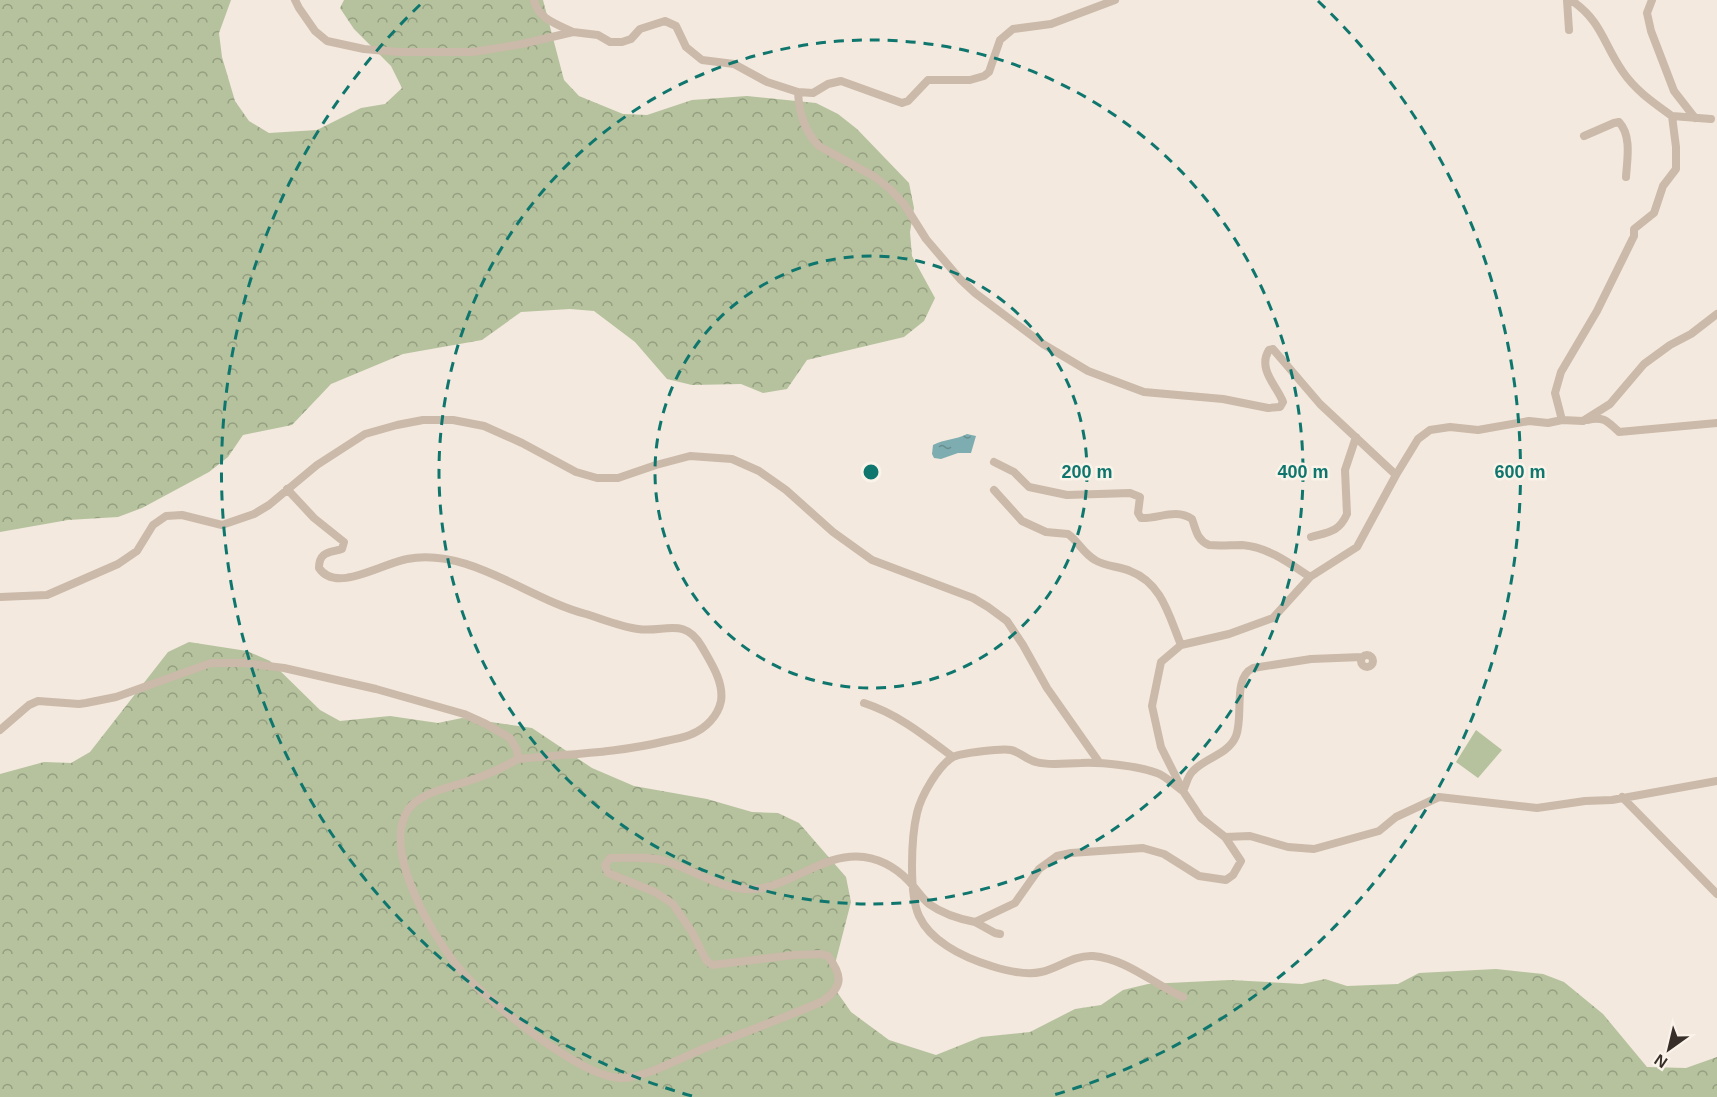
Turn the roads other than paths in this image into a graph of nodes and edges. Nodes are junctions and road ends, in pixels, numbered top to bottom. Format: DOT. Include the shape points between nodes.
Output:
graph roads {
  1 [pos="296,0"];
  2 [pos="534,0"];
  3 [pos="1115,0"];
  4 [pos="1569,0"];
  5 [pos="1652,0"];
  6 [pos="1569,30"];
  7 [pos="573,32"];
  8 [pos="798,92"];
  9 [pos="1672,116"];
  10 [pos="1695,118"];
  11 [pos="1711,119"];
  12 [pos="1584,136"];
  13 [pos="1626,177"];
  14 [pos="1717,314"];
  15 [pos="1562,420"];
  16 [pos="1583,420"];
  17 [pos="1717,423"];
  18 [pos="1356,437"];
  19 [pos="994,462"];
  20 [pos="1396,475"];
  21 [pos="287,489"];
  22 [pos="994,490"];
  23 [pos="1311,537"];
  24 [pos="1310,577"];
  25 [pos="0,597"];
  26 [pos="1181,645"];
  27 [pos="1362,657"];
  28 [pos="864,703"];
  29 [pos="0,730"];
  30 [pos="953,758"];
  31 [pos="518,759"];
  32 [pos="1099,762"];
  33 [pos="1717,781"];
  34 [pos="1183,791"];
  35 [pos="1622,797"];
  36 [pos="1225,837"];
  37 [pos="913,885"];
  38 [pos="1717,894"];
  39 [pos="975,922"];
  40 [pos="1000,934"];
  41 [pos="1183,997"];
  1 -- 7 [label="street" via="315,31 327,41 364,49 473,52"];
  2 -- 7 [label="street" via="542,17"];
  3 -- 8 [label="street" via="1051,24 1013,29 1000,40 984,76 928,80 902,103 841,81 813,93"];
  4 -- 6 [label="street"];
  4 -- 9 [label="street" via="1587,12 1598,26 1631,84"];
  5 -- 10 [label="street" via="1647,13 1651,31 1674,91"];
  7 -- 8 [label="street" via="622,42 649,25 671,22 686,47 702,60 735,64 767,82"];
  8 -- 18 [label="street" via="802,117 812,139 890,189 960,279 1043,344 1088,371 1144,392 1223,399 1268,408 1280,407 1283,402 1267,370 1265,357 1273,349 1320,404"];
  9 -- 10 [label="street"];
  9 -- 15 [label="street" via="1676,169 1663,186 1654,213 1634,229 1597,311 1560,372 1555,393"];
  10 -- 11 [label="street"];
  12 -- 13 [label="street" via="1619,122 1628,148"];
  14 -- 16 [label="street" via="1644,364 1610,404"];
  15 -- 16 [label="street"];
  15 -- 20 [label="street" via="1478,430 1430,430 1418,439"];
  16 -- 17 [label="street" via="1598,417 1619,432"];
  18 -- 20 [label="street"];
  18 -- 23 [label="street" via="1345,470 1345,520 1336,529"];
  19 -- 24 [label="street" via="1014,472 1029,487 1067,495 1137,495 1141,518 1185,515 1192,519 1198,538 1204,543 1244,545 1281,557"];
  20 -- 24 [label="street" via="1357,547"];
  21 -- 25 [label="street" via="254,514 228,524 182,515 166,516 153,525 136,551 118,564 47,595"];
  21 -- 31 [label="street" via="344,542 342,549 328,551 319,560 325,575 345,579 409,558 467,565 563,608 636,629 682,628 700,644 720,681 721,701 716,716 691,735 644,747"];
  21 -- 32 [label="street" via="365,434 423,420 484,426 576,472 597,477 618,478 690,456 732,459 759,471 786,490 872,560 973,598 1007,621 1047,688"];
  22 -- 26 [label="street" via="1022,521 1046,531 1068,534 1094,560 1149,579 1164,603"];
  24 -- 26 [label="street" via="1273,618"];
  26 -- 34 [label="street" via="1161,662 1152,706 1161,747"];
  27 -- 34 [label="street" via="1311,659 1247,670 1241,684 1238,731 1232,744 1192,771"];
  28 -- 30 [label="street" via="885,710"];
  29 -- 31 [label="street" via="38,701 86,703 116,697 211,663 244,663 376,689 464,714 510,738"];
  30 -- 32 [label="street" via="1011,750 1036,762"];
  30 -- 37 [label="street" via="927,786 917,813"];
  31 -- 37 [label="street" via="417,801 402,821 402,855 428,921 464,974 568,1057 608,1075 628,1077 662,1066 823,1001 839,983 838,971 828,956 820,954 712,965 673,904 655,892 608,873 604,865 610,858 663,861 712,881 753,889 775,886 818,865 863,857 886,863"];
  32 -- 34 [label="street" via="1158,773"];
  33 -- 35 [label="street"];
  34 -- 36 [label="street" via="1201,818"];
  35 -- 36 [label="street" via="1537,808 1439,796 1396,817 1379,831 1314,849 1288,847 1250,836"];
  35 -- 38 [label="street"];
  36 -- 39 [label="street" via="1241,861 1226,880 1199,876 1164,854 1143,848 1071,853 1057,856 1039,869 1015,903"];
  37 -- 39 [label="street" via="942,912"];
  37 -- 41 [label="street" via="922,923 946,945 968,957 1030,973 1085,956 1103,958 1135,970"];
  39 -- 40 [label="street"];
}
